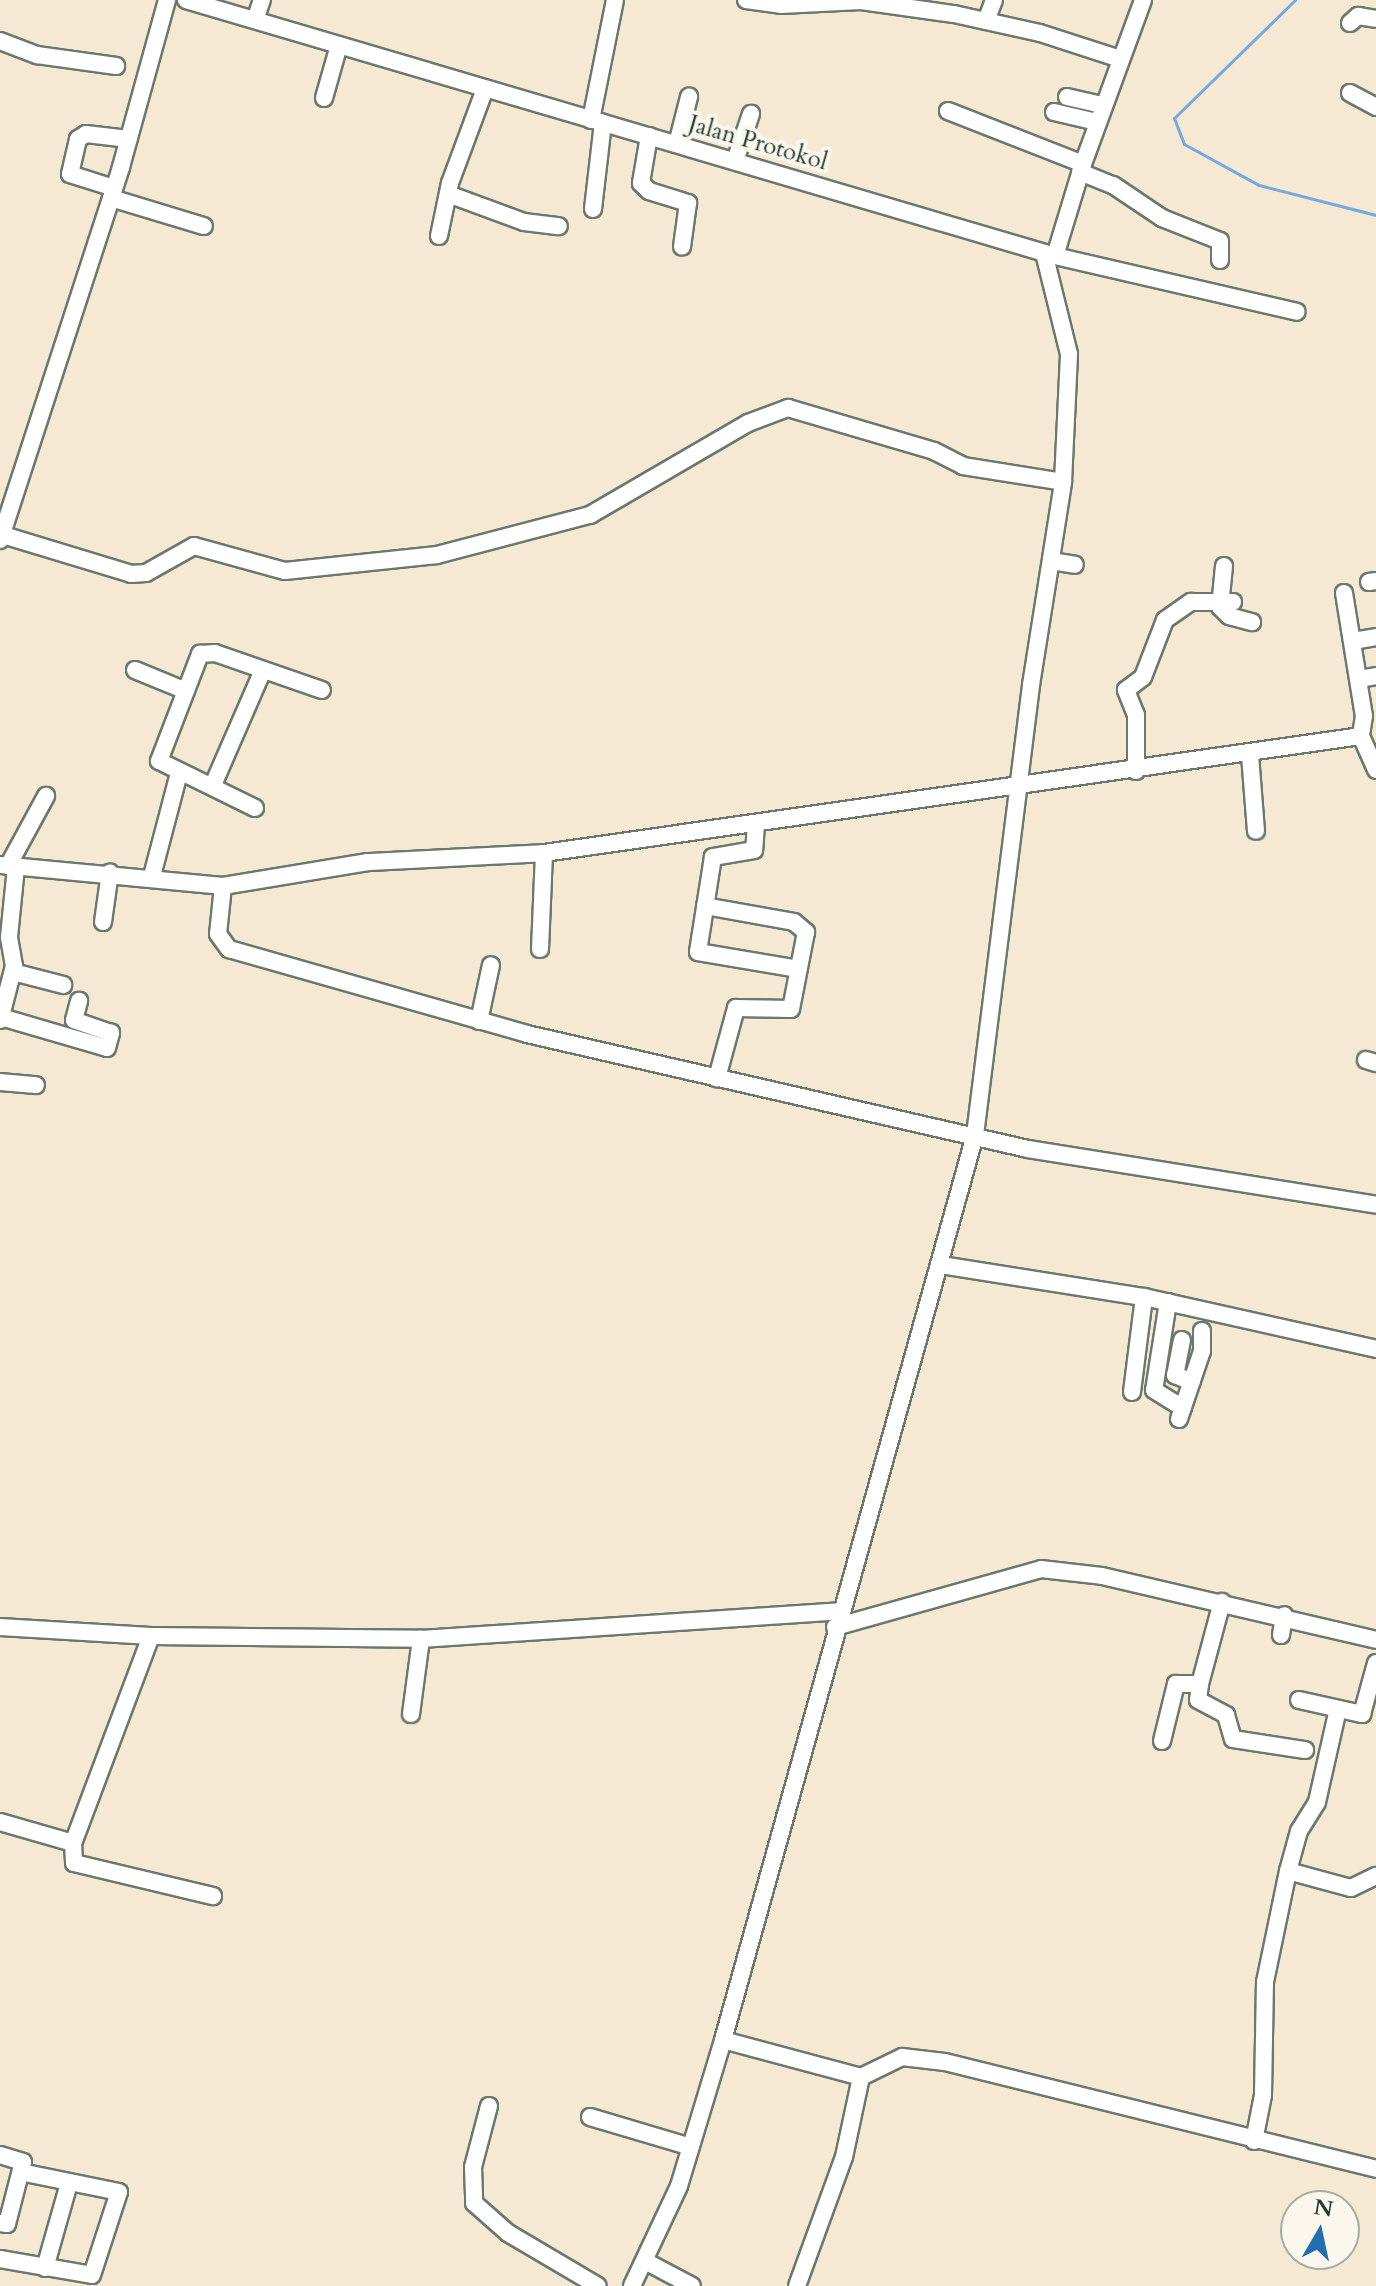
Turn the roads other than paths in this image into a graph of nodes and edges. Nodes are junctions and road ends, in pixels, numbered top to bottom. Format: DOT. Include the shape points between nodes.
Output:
graph roads {
  1 [pos="167,0"];
  2 [pos="188,0"];
  3 [pos="262,0"];
  4 [pos="615,0"];
  5 [pos="746,0"];
  6 [pos="994,0"];
  7 [pos="1143,0"];
  8 [pos="927,5"];
  9 [pos="1376,19"];
  10 [pos="255,20"];
  11 [pos="986,21"];
  12 [pos="1350,23"];
  13 [pos="0,41"];
  14 [pos="339,45"];
  15 [pos="1120,59"];
  16 [pos="116,66"];
  17 [pos="485,89"];
  18 [pos="1350,93"];
  19 [pos="689,97"];
  20 [pos="1067,97"];
  21 [pos="324,98"];
  22 [pos="1103,105"];
  23 [pos="1376,107"];
  24 [pos="948,111"];
  25 [pos="1054,112"];
  26 [pos="751,114"];
  27 [pos="597,121"];
  28 [pos="1097,122"];
  29 [pos="649,136"];
  30 [pos="129,139"];
  31 [pos="677,144"];
  32 [pos="735,161"];
  33 [pos="1081,168"];
  34 [pos="112,193"];
  35 [pos="448,194"];
  36 [pos="593,209"];
  37 [pos="204,226"];
  38 [pos="559,226"];
  39 [pos="439,236"];
  40 [pos="682,247"];
  41 [pos="1050,255"];
  42 [pos="1220,260"];
  43 [pos="1297,312"];
  44 [pos="1063,482"];
  45 [pos="1,537"];
  46 [pos="1051,561"];
  47 [pos="1075,565"];
  48 [pos="1224,566"];
  49 [pos="1344,593"];
  50 [pos="1226,602"];
  51 [pos="1252,622"];
  52 [pos="1376,637"];
  53 [pos="1353,641"];
  54 [pos="135,670"];
  55 [pos="263,670"];
  56 [pos="1368,677"];
  57 [pos="322,690"];
  58 [pos="186,691"];
  59 [pos="1370,715"];
  60 [pos="1361,736"];
  61 [pos="1250,755"];
  62 [pos="1376,770"];
  63 [pos="1136,771"];
  64 [pos="179,773"];
  65 [pos="213,785"];
  66 [pos="1018,788"];
  67 [pos="46,796"];
  68 [pos="255,808"];
  69 [pos="756,824"];
  70 [pos="1256,831"];
  71 [pos="544,853"];
  72 [pos="8,866"];
  73 [pos="110,872"];
  74 [pos="152,876"];
  75 [pos="223,886"];
  76 [pos="705,906"];
  77 [pos="103,922"];
  78 [pos="540,949"];
  79 [pos="491,965"];
  80 [pos="799,969"];
  81 [pos="13,972"];
  82 [pos="63,985"];
  83 [pos="79,1001"];
  84 [pos="1,1011"];
  85 [pos="74,1020"];
  86 [pos="479,1021"];
  87 [pos="69,1037"];
  88 [pos="717,1078"];
  89 [pos="0,1082"];
  90 [pos="36,1085"];
  91 [pos="975,1135"];
  92 [pos="1376,1205"];
  93 [pos="941,1265"];
  94 [pos="1144,1297"];
  95 [pos="1168,1302"];
  96 [pos="1202,1331"];
  97 [pos="1182,1340"];
  98 [pos="1376,1349"];
  99 [pos="1192,1382"];
  100 [pos="1132,1392"];
  101 [pos="1222,1602"];
  102 [pos="1284,1615"];
  103 [pos="838,1619"];
  104 [pos="0,1627"];
  105 [pos="1281,1635"];
  106 [pos="151,1636"];
  107 [pos="421,1639"];
  108 [pos="1376,1640"];
  109 [pos="1376,1663"];
  110 [pos="1200,1684"];
  111 [pos="1299,1700"];
  112 [pos="1338,1709"];
  113 [pos="411,1714"];
  114 [pos="1162,1741"];
  115 [pos="1305,1750"];
  116 [pos="0,1822"];
  117 [pos="73,1843"];
  118 [pos="1288,1871"];
  119 [pos="1376,1876"];
  120 [pos="213,1896"];
  121 [pos="723,2040"];
  122 [pos="861,2077"];
  123 [pos="489,2106"];
  124 [pos="590,2117"];
  125 [pos="1254,2141"];
  126 [pos="691,2147"];
  127 [pos="0,2155"];
  128 [pos="1376,2169"];
  129 [pos="21,2172"];
  130 [pos="69,2183"];
  131 [pos="0,2223"];
  132 [pos="0,2259"];
  133 [pos="645,2261"];
  134 [pos="45,2268"];
  135 [pos="598,2286"];
  136 [pos="632,2286"];
  137 [pos="692,2286"];
  138 [pos="797,2286"];
  1 -- 30 [label="street"];
  2 -- 10 [label="street, Jalan Protokol"];
  3 -- 10 [label="street"];
  4 -- 27 [label="street"];
  5 -- 8 [label="street" via="781,5"];
  6 -- 11 [label="street"];
  7 -- 15 [label="street"];
  8 -- 11 [label="street"];
  9 -- 12 [label="street" via="1358,16"];
  10 -- 14 [label="street, Jalan Protokol"];
  11 -- 15 [label="street"];
  13 -- 16 [label="street" via="37,55"];
  14 -- 17 [label="street, Jalan Protokol"];
  14 -- 21 [label="street"];
  15 -- 22 [label="street"];
  17 -- 27 [label="street, Jalan Protokol"];
  17 -- 35 [label="street"];
  18 -- 23 [label="street"];
  19 -- 31 [label="street"];
  20 -- 22 [label="street"];
  22 -- 28 [label="street"];
  24 -- 33 [label="street"];
  25 -- 28 [label="street"];
  26 -- 32 [label="street"];
  27 -- 29 [label="street, Jalan Protokol"];
  27 -- 36 [label="street"];
  28 -- 33 [label="street"];
  29 -- 31 [label="street, Jalan Protokol"];
  29 -- 40 [label="street" via="641,183 649,191 688,203"];
  30 -- 34 [label="street"];
  30 -- 34 [label="street" via="86,134 78,139 70,174"];
  31 -- 32 [label="street, Jalan Protokol"];
  32 -- 41 [label="street, Jalan Protokol"];
  33 -- 41 [label="street"];
  33 -- 42 [label="street" via="1162,218 1220,241"];
  34 -- 37 [label="street"];
  34 -- 45 [label="street"];
  35 -- 38 [label="street" via="524,222"];
  35 -- 39 [label="street"];
  41 -- 43 [label="street, Jalan Protokol"];
  41 -- 44 [label="street" via="1069,354"];
  44 -- 45 [label="street" via="963,466 934,451 788,408 748,423 590,515 437,555 285,571 194,546 146,573 131,574"];
  44 -- 46 [label="street"];
  46 -- 47 [label="street"];
  46 -- 66 [label="street"];
  48 -- 50 [label="street"];
  49 -- 53 [label="street"];
  50 -- 51 [label="street" via="1224,612"];
  50 -- 63 [label="street" via="1191,602 1170,613 1143,677 1127,687 1136,715"];
  52 -- 53 [label="street"];
  53 -- 56 [label="street"];
  54 -- 58 [label="street"];
  55 -- 57 [label="street"];
  55 -- 58 [label="street" via="204,651"];
  55 -- 65 [label="street"];
  56 -- 59 [label="street"];
  58 -- 64 [label="street" via="159,761"];
  59 -- 60 [label="street"];
  60 -- 61 [label="street"];
  60 -- 62 [label="street"];
  61 -- 63 [label="street"];
  61 -- 70 [label="street"];
  63 -- 66 [label="street"];
  64 -- 65 [label="street"];
  64 -- 74 [label="street"];
  65 -- 68 [label="street"];
  66 -- 69 [label="street"];
  66 -- 91 [label="street"];
  67 -- 72 [label="street"];
  69 -- 71 [label="street"];
  69 -- 76 [label="street" via="754,850 713,857"];
  71 -- 75 [label="street" via="368,862"];
  71 -- 78 [label="street"];
  72 -- 73 [label="street"];
  72 -- 81 [label="street"];
  73 -- 74 [label="street"];
  73 -- 77 [label="street"];
  74 -- 75 [label="street"];
  75 -- 86 [label="street" via="218,934 229,949"];
  76 -- 80 [label="street" via="800,924 806,932"];
  76 -- 80 [label="street" via="700,953"];
  79 -- 86 [label="street"];
  80 -- 88 [label="street" via="789,1011 733,1011"];
  81 -- 82 [label="street"];
  81 -- 84 [label="street"];
  83 -- 85 [label="street"];
  84 -- 87 [label="street"];
  85 -- 87 [label="street"];
  85 -- 87 [label="street" via="110,1032 108,1045"];
  86 -- 88 [label="street"];
  88 -- 91 [label="street"];
  89 -- 90 [label="street"];
  91 -- 92 [label="street" via="1252,1189"];
  91 -- 93 [label="street"];
  93 -- 94 [label="street"];
  93 -- 103 [label="street"];
  94 -- 95 [label="street"];
  94 -- 100 [label="street"];
  95 -- 98 [label="street"];
  95 -- 99 [label="street" via="1154,1390 1181,1414"];
  96 -- 99 [label="street"];
  97 -- 99 [label="street" via="1175,1375"];
  101 -- 102 [label="street"];
  101 -- 103 [label="street" via="1102,1576 1041,1569"];
  101 -- 110 [label="street"];
  102 -- 105 [label="street"];
  102 -- 108 [label="street"];
  103 -- 107 [label="street"];
  103 -- 121 [label="street"];
  104 -- 106 [label="street"];
  106 -- 107 [label="street"];
  106 -- 117 [label="street"];
  107 -- 113 [label="street"];
  109 -- 112 [label="street" via="1366,1712"];
  110 -- 114 [label="street" via="1176,1684"];
  110 -- 115 [label="street" via="1198,1700 1226,1715 1233,1739"];
  111 -- 112 [label="street"];
  112 -- 118 [label="street" via="1317,1802 1299,1831"];
  116 -- 117 [label="street"];
  117 -- 120 [label="street" via="74,1863 84,1869"];
  118 -- 119 [label="street" via="1351,1888"];
  118 -- 125 [label="street" via="1265,1982 1263,2095"];
  121 -- 122 [label="street"];
  121 -- 126 [label="street"];
  122 -- 125 [label="street" via="894,2059 922,2058"];
  122 -- 138 [label="street" via="844,2157"];
  123 -- 135 [label="street" via="473,2167 474,2203 508,2233"];
  124 -- 126 [label="street"];
  125 -- 128 [label="street"];
  126 -- 133 [label="street"];
  127 -- 129 [label="street" via="23,2162"];
  129 -- 130 [label="street"];
  129 -- 131 [label="street" via="7,2224"];
  130 -- 134 [label="street"];
  130 -- 134 [label="street" via="119,2192 92,2275"];
  132 -- 134 [label="street"];
  133 -- 136 [label="street"];
  133 -- 137 [label="street"];
}
